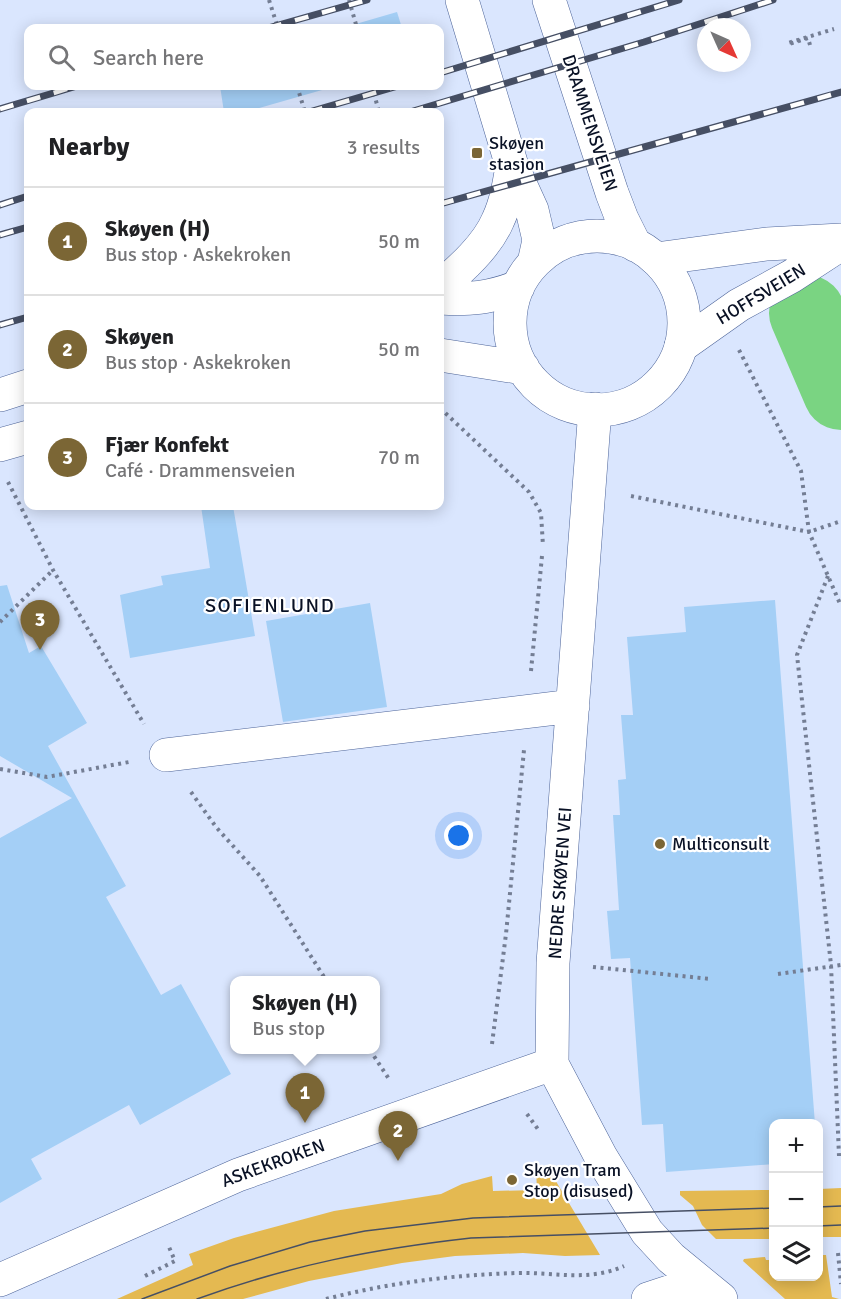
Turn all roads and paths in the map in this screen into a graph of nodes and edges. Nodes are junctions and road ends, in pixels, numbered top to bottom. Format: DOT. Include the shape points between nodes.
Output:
graph roads {
  1 [pos="269,0"];
  2 [pos="349,0"];
  3 [pos="462,0"];
  4 [pos="549,0"];
  5 [pos="278,24"];
  6 [pos="356,24"];
  7 [pos="834,29"];
  8 [pos="810,45"];
  9 [pos="298,90"];
  10 [pos="373,90"];
  11 [pos="304,108"];
  12 [pos="378,108"];
  13 [pos="512,166"];
  14 [pos="841,242"];
  15 [pos="645,252"];
  16 [pos="526,275"];
  17 [pos="444,284"];
  18 [pos="444,298"];
  19 [pos="681,346"];
  20 [pos="739,350"];
  21 [pos="444,356"];
  22 [pos="523,368"];
  23 [pos="24,387"];
  24 [pos="0,395"];
  25 [pos="595,409"];
  26 [pos="24,438"];
  27 [pos="0,445"];
  28 [pos="631,496"];
  29 [pos="841,522"];
  30 [pos="809,532"];
  31 [pos="53,570"];
  32 [pos="828,576"];
  33 [pos="841,606"];
  34 [pos="0,622"];
  35 [pos="573,706"];
  36 [pos="166,756"];
  37 [pos="0,769"];
  38 [pos="553,963"];
  39 [pos="831,965"];
  40 [pos="841,965"];
  41 [pos="778,974"];
  42 [pos="711,979"];
  43 [pos="552,1064"];
  44 [pos="839,1156"];
  45 [pos="838,1253"];
  46 [pos="671,1258"];
  47 [pos="0,1280"];
  48 [pos="841,1284"];
  49 [pos="710,1290"];
  50 [pos="326,1299"];
  51 [pos="648,1299"];
  1 -- 5 [label="path"];
  2 -- 6 [label="path"];
  3 -- 13 [label="street"];
  4 -- 15 [label="street, DRAMMENSVEIEN" via="612,193 622,219"];
  7 -- 8 [label="path" via="788,43 808,38"];
  9 -- 11 [label="path"];
  10 -- 12 [label="path"];
  13 -- 16 [label="street" via="532,210 538,240"];
  13 -- 17 [label="street" via="507,197 497,223 480,247"];
  14 -- 15 [label="street, HOFFSVEIEN"];
  14 -- 19 [label="street, HOFFSVEIEN"];
  15 -- 16 [label="street" via="614,237 571,240 551,249"];
  15 -- 19 [label="street" via="671,278 681,299"];
  16 -- 18 [label="street" via="493,297"];
  16 -- 22 [label="street" via="511,307 510,328"];
  19 -- 25 [label="street" via="658,385 618,407"];
  20 -- 30 [label="path" via="801,471"];
  21 -- 22 [label="street"];
  22 -- 25 [label="street" via="553,398"];
  23 -- 24 [label="street"];
  25 -- 35 [label="street, NEDRE SKØYEN VEI"];
  26 -- 27 [label="street"];
  28 -- 30 [label="path"];
  29 -- 30 [label="path"];
  30 -- 32 [label="path"];
  31 -- 34 [label="path"];
  32 -- 33 [label="path"];
  32 -- 39 [label="path" via="797,655"];
  35 -- 36 [label="street"];
  35 -- 38 [label="street, NEDRE SKØYEN VEI"];
  36 -- 37 [label="path" via="47,777"];
  38 -- 42 [label="path"];
  38 -- 43 [label="street, NEDRE SKØYEN VEI"];
  39 -- 40 [label="path"];
  39 -- 41 [label="path"];
  39 -- 44 [label="path"];
  43 -- 46 [label="street, NEDRE SKØYEN VEI" via="635,1213"];
  43 -- 47 [label="street, ASKEKROKEN" via="238,1175"];
  45 -- 48 [label="path"];
  46 -- 49 [label="street, NEDRE SKØYEN VEI"];
  46 -- 50 [label="path" via="634,1262 597,1275 459,1276"];
  49 -- 51 [label="street"];
}
